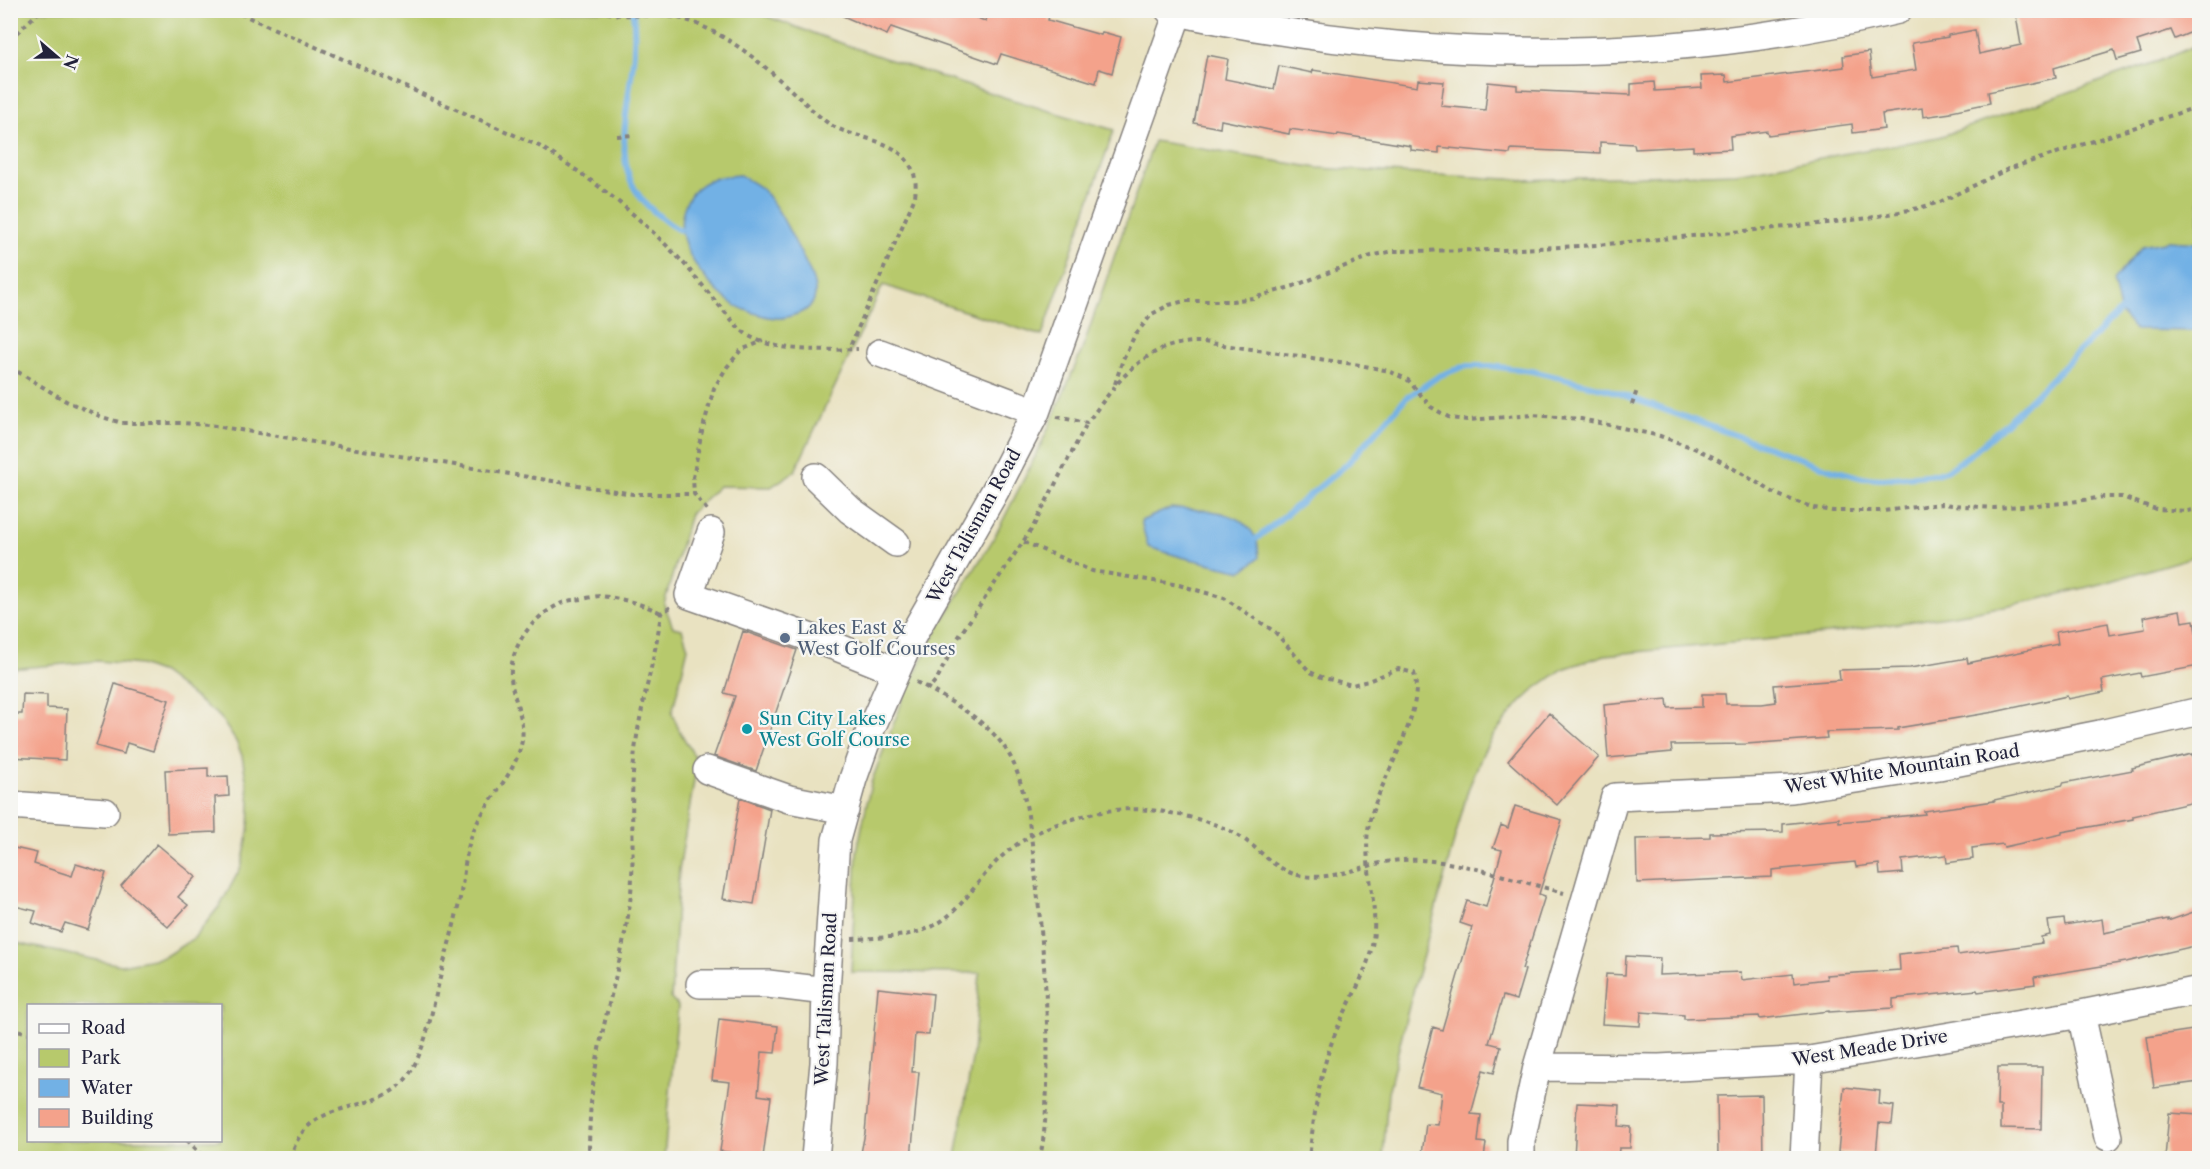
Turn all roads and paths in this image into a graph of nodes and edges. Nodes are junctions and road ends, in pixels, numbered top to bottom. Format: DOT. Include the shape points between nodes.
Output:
graph roads {
  1 [pos="41,10"];
  2 [pos="232,10"];
  3 [pos="598,10"];
  4 [pos="1898,10"];
  5 [pos="1175,11"];
  6 [pos="10,39"];
  7 [pos="2199,106"];
  8 [pos="635,135"];
  9 [pos="617,136"];
  10 [pos="764,341"];
  11 [pos="849,349"];
  12 [pos="880,353"];
  13 [pos="10,367"];
  14 [pos="1114,387"];
  15 [pos="1637,390"];
  16 [pos="1632,405"];
  17 [pos="1035,412"];
  18 [pos="1087,423"];
  19 [pos="816,477"];
  20 [pos="694,494"];
  21 [pos="2199,509"];
  22 [pos="710,521"];
  23 [pos="1024,542"];
  24 [pos="896,543"];
  25 [pos="896,671"];
  26 [pos="926,687"];
  27 [pos="2199,711"];
  28 [pos="707,770"];
  29 [pos="10,805"];
  30 [pos="844,810"];
  31 [pos="105,812"];
  32 [pos="1031,836"];
  33 [pos="1369,866"];
  34 [pos="1585,898"];
  35 [pos="828,940"];
  36 [pos="700,984"];
  37 [pos="2199,990"];
  38 [pos="825,991"];
  39 [pos="2081,1014"];
  40 [pos="10,1028"];
  41 [pos="27,1033"];
  42 [pos="1809,1060"];
  43 [pos="1536,1066"];
  44 [pos="2108,1137"];
  45 [pos="189,1142"];
  46 [pos="205,1158"];
  47 [pos="291,1158"];
  48 [pos="589,1158"];
  49 [pos="814,1158"];
  50 [pos="1040,1158"];
  51 [pos="1309,1158"];
  52 [pos="1521,1158"];
  53 [pos="1804,1158"];
  1 -- 6 [label="path"];
  2 -- 10 [label="path" via="538,146 576,168 671,250 732,320 749,335"];
  3 -- 11 [label="path" via="627,16 671,17 715,32 759,62 832,125 901,153 912,166 917,181 915,197"];
  4 -- 5 [label="street" via="1742,39 1604,51 1479,51 1330,39"];
  5 -- 17 [label="street, West Talisman Road"];
  7 -- 14 [label="path" via="2008,169 1940,202 1869,218 1597,245 1393,251 1253,298 1169,305 1152,314 1135,335"];
  8 -- 9 [label="path"];
  10 -- 11 [label="path" via="801,348"];
  10 -- 20 [label="path" via="741,350 714,388 695,467"];
  11 -- 12 [label="path"];
  12 -- 17 [label="street"];
  13 -- 20 [label="path" via="66,401 122,423 209,425 633,494"];
  14 -- 18 [label="path"];
  14 -- 21 [label="path" via="1151,354 1191,341 1360,365 1400,375 1431,407 1450,418 1533,415 1581,419 1660,436 1694,448 1778,495 1814,508 1883,511 1940,504 1994,508 2122,497 2156,508"];
  15 -- 16 [label="path"];
  17 -- 18 [label="path"];
  17 -- 25 [label="street, West Talisman Road"];
  18 -- 23 [label="path"];
  19 -- 24 [label="street" via="850,510"];
  20 -- 22 [label="path"];
  22 -- 25 [label="street" via="689,595"];
  23 -- 26 [label="path" via="964,630 937,679"];
  23 -- 33 [label="path" via="1092,571 1179,585 1224,598 1275,632 1310,672 1324,678 1352,685 1398,669 1414,673 1417,683 1411,716 1370,823 1366,849"];
  25 -- 26 [label="path"];
  25 -- 30 [label="street, West Talisman Road" via="870,731"];
  26 -- 32 [label="path" via="980,721 1011,759"];
  27 -- 34 [label="street, West White Mountain Road" via="1940,766 1792,789 1615,796"];
  28 -- 30 [label="street" via="789,799"];
  29 -- 31 [label="street"];
  30 -- 35 [label="street, West Talisman Road" via="836,840"];
  32 -- 33 [label="path" via="1103,810 1136,808 1166,811 1225,828 1253,845 1282,871 1320,876"];
  32 -- 35 [label="path" via="1016,843 954,911 932,926 895,936"];
  32 -- 50 [label="path" via="1047,980 1048,1047"];
  33 -- 34 [label="path" via="1400,860 1442,861"];
  33 -- 51 [label="path" via="1376,927 1365,970 1324,1066"];
  34 -- 43 [label="street, West White Mountain Road"];
  35 -- 38 [label="street, West Talisman Road"];
  36 -- 38 [label="street" via="768,984"];
  37 -- 39 [label="street, West Meade Drive"];
  38 -- 49 [label="street, West Talisman Road" via="824,1063"];
  39 -- 42 [label="street, West Meade Drive"];
  39 -- 44 [label="street"];
  40 -- 41 [label="path"];
  42 -- 43 [label="street, West Meade Drive" via="1659,1068"];
  42 -- 53 [label="street"];
  43 -- 52 [label="street, West White Mountain Road"];
  45 -- 46 [label="path"];
  47 -- 48 [label="path" via="312,1122 374,1100 396,1089 409,1074 427,1031 472,834 521,746 523,732 511,682 514,653 533,624 561,603 599,596 661,613 638,728 633,883 595,1070"];
}
